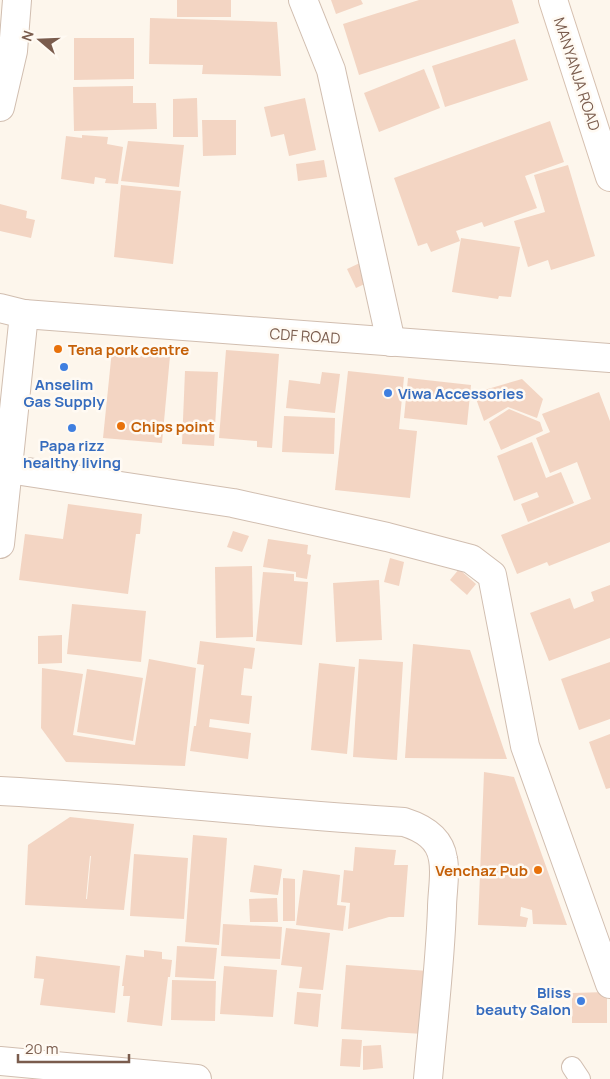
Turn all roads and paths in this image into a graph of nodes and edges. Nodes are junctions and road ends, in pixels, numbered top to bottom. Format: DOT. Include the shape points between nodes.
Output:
graph roads {
  1 [pos="17,0"];
  2 [pos="303,0"];
  3 [pos="553,0"];
  4 [pos="0,106"];
  5 [pos="610,177"];
  6 [pos="12,311"];
  7 [pos="391,342"];
  8 [pos="610,358"];
  9 [pos="8,469"];
  10 [pos="0,544"];
  11 [pos="0,791"];
  12 [pos="610,984"];
  13 [pos="0,1061"];
  14 [pos="197,1079"];
  15 [pos="428,1079"];
  1 -- 4 [label="street" via="13,51"];
  2 -- 7 [label="street" via="331,70"];
  3 -- 5 [label="street, MANYANJA ROAD"];
  6 -- 7 [label="street, CDF ROAD"];
  6 -- 9 [label="street"];
  7 -- 8 [label="street, CDF ROAD"];
  9 -- 10 [label="street"];
  9 -- 12 [label="street" via="233,503 388,537 471,559 492,576 525,746"];
  11 -- 15 [label="street" via="404,822 431,835 444,859"];
  13 -- 14 [label="street"];
}
